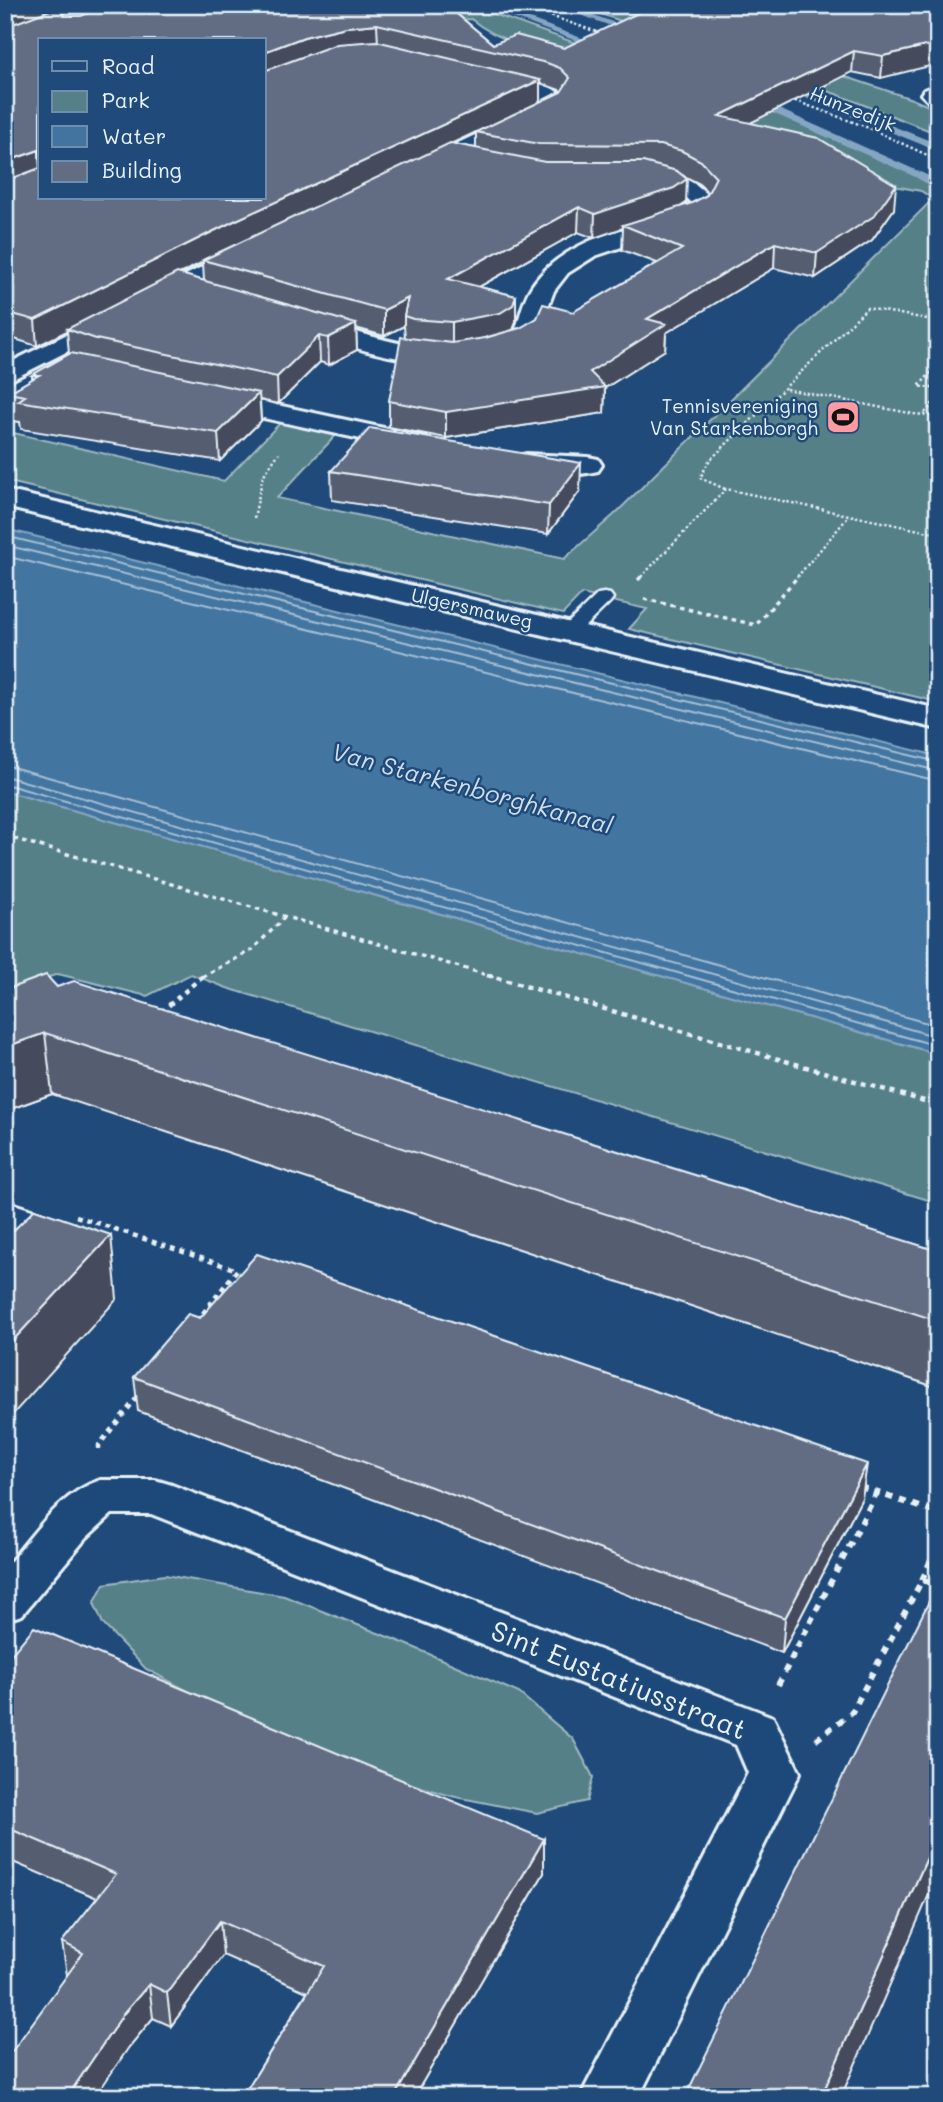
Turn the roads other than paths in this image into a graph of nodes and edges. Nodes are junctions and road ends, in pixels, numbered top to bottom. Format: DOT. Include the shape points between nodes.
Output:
graph roads {
  1 [pos="646,5"];
  2 [pos="752,5"];
  3 [pos="103,11"];
  4 [pos="54,38"];
  5 [pos="5,40"];
  6 [pos="38,45"];
  7 [pos="5,58"];
  8 [pos="460,73"];
  9 [pos="446,157"];
  10 [pos="484,166"];
  11 [pos="614,178"];
  12 [pos="398,180"];
  13 [pos="266,243"];
  14 [pos="177,288"];
  15 [pos="202,296"];
  16 [pos="290,321"];
  17 [pos="5,355"];
  18 [pos="32,361"];
  19 [pos="72,369"];
  20 [pos="5,374"];
  21 [pos="177,391"];
  22 [pos="435,447"];
  23 [pos="498,457"];
  24 [pos="588,465"];
  25 [pos="5,498"];
  26 [pos="604,598"];
  27 [pos="570,631"];
  28 [pos="938,719"];
  29 [pos="5,1602"];
  30 [pos="609,2097"];
  1 -- 2 [label="street" via="707,20"];
  3 -- 4 [label="street"];
  3 -- 5 [label="street"];
  6 -- 7 [label="street"];
  8 -- 9 [label="street" via="539,91 557,102"];
  9 -- 10 [label="street"];
  9 -- 12 [label="street"];
  11 -- 16 [label="street" via="684,184 698,192 702,202 697,211 682,219 587,251 560,268 542,289 526,336 510,346 452,358 411,355"];
  13 -- 14 [label="street"];
  14 -- 15 [label="street"];
  14 -- 18 [label="street"];
  17 -- 18 [label="street"];
  18 -- 19 [label="street"];
  18 -- 20 [label="street"];
  21 -- 22 [label="street"];
  23 -- 24 [label="street" via="548,465"];
  25 -- 27 [label="street, Ulgersmaweg"];
  26 -- 27 [label="lane"];
  27 -- 28 [label="street, Ulgersmaweg"];
  29 -- 30 [label="street, Sint Eustatiusstraat" via="69,1526 101,1497 155,1497 764,1752"];
}
